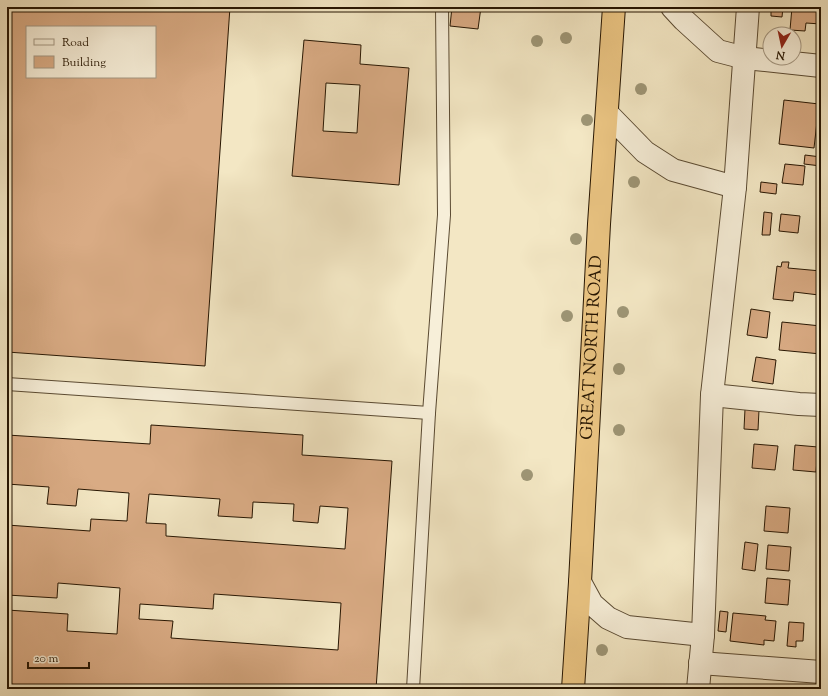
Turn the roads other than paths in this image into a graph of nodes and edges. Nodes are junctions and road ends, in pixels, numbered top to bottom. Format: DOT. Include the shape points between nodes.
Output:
graph roads {
  1 [pos="442,7"];
  2 [pos="614,7"];
  3 [pos="672,7"];
  4 [pos="748,7"];
  5 [pos="745,58"];
  6 [pos="821,66"];
  7 [pos="607,112"];
  8 [pos="735,187"];
  9 [pos="7,384"];
  10 [pos="712,395"];
  11 [pos="821,405"];
  12 [pos="429,413"];
  13 [pos="580,582"];
  14 [pos="703,635"];
  15 [pos="700,663"];
  16 [pos="821,672"];
  17 [pos="413,689"];
  18 [pos="573,689"];
  19 [pos="698,689"];
  1 -- 12 [label="lane" via="444,215"];
  2 -- 7 [label="highway, GREAT NORTH ROAD"];
  3 -- 5 [label="street" via="718,51"];
  4 -- 5 [label="street"];
  5 -- 6 [label="street"];
  5 -- 8 [label="street"];
  7 -- 8 [label="street" via="645,152 672,170"];
  7 -- 13 [label="highway, GREAT NORTH ROAD"];
  8 -- 10 [label="street"];
  9 -- 12 [label="lane"];
  10 -- 11 [label="street"];
  10 -- 14 [label="street"];
  12 -- 17 [label="lane"];
  13 -- 14 [label="street" via="592,604 608,618 627,627"];
  13 -- 18 [label="highway, GREAT NORTH ROAD"];
  14 -- 15 [label="street"];
  15 -- 16 [label="street"];
  15 -- 19 [label="street"];
}
